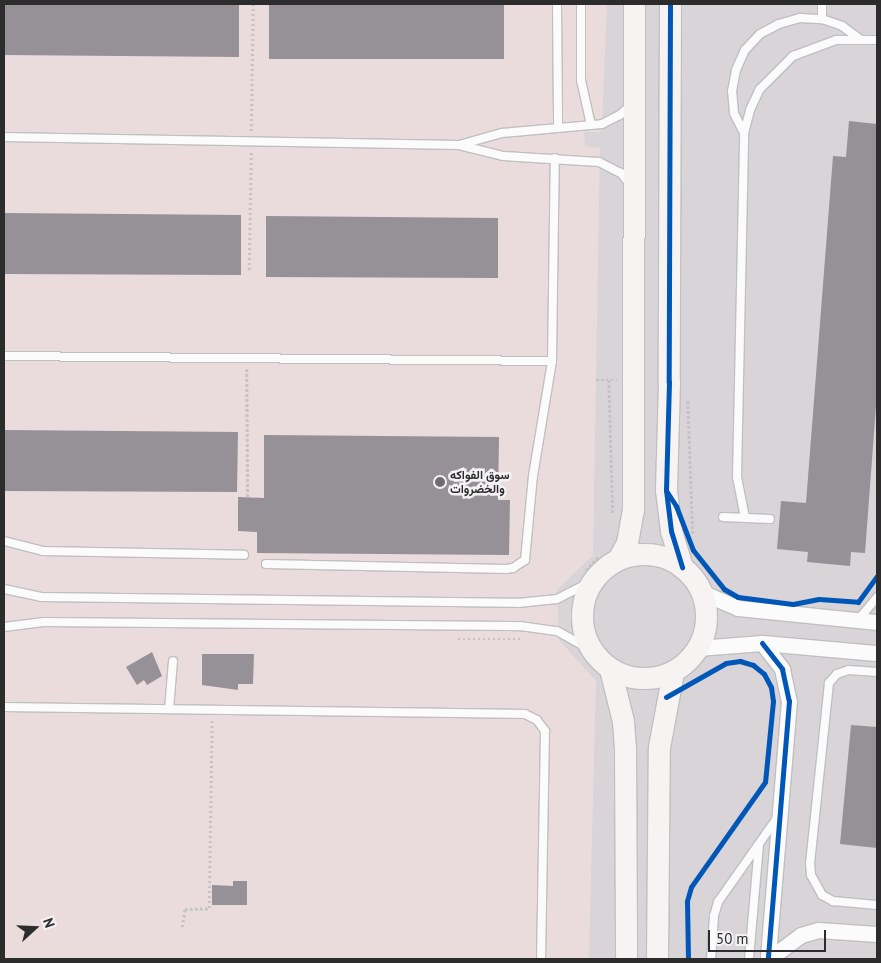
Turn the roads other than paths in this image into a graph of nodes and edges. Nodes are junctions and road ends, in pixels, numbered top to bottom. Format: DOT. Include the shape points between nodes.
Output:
graph roads {
  1 [pos="557,4"];
  2 [pos="581,4"];
  3 [pos="634,4"];
  4 [pos="670,4"];
  5 [pos="822,4"];
  6 [pos="822,19"];
  7 [pos="860,39"];
  8 [pos="877,40"];
  9 [pos="636,100"];
  10 [pos="591,125"];
  11 [pos="558,128"];
  12 [pos="744,133"];
  13 [pos="4,137"];
  14 [pos="460,145"];
  15 [pos="555,158"];
  16 [pos="636,191"];
  17 [pos="4,356"];
  18 [pos="552,361"];
  19 [pos="722,517"];
  20 [pos="744,518"];
  21 [pos="770,519"];
  22 [pos="4,541"];
  23 [pos="244,555"];
  24 [pos="609,557"];
  25 [pos="266,564"];
  26 [pos="682,566"];
  27 [pos="587,578"];
  28 [pos="4,589"];
  29 [pos="701,592"];
  30 [pos="877,597"];
  31 [pos="858,620"];
  32 [pos="877,622"];
  33 [pos="4,627"];
  34 [pos="762,643"];
  35 [pos="698,648"];
  36 [pos="590,649"];
  37 [pos="877,653"];
  38 [pos="173,661"];
  39 [pos="610,669"];
  40 [pos="673,672"];
  41 [pos="877,672"];
  42 [pos="4,707"];
  43 [pos="169,708"];
  44 [pos="778,816"];
  45 [pos="759,843"];
  46 [pos="877,905"];
  47 [pos="877,934"];
  48 [pos="623,956"];
  49 [pos="541,959"];
  50 [pos="657,959"];
  51 [pos="711,959"];
  52 [pos="749,959"];
  53 [pos="769,959"];
  1 -- 11 [label="lane"];
  2 -- 10 [label="lane" via="581,80"];
  3 -- 9 [label="street"];
  4 -- 26 [label="street" via="666,490 671,531"];
  5 -- 6 [label="lane"];
  6 -- 7 [label="lane" via="842,26"];
  6 -- 12 [label="lane" via="800,18 779,24 760,34 746,50 736,70 732,91 734,113"];
  7 -- 8 [label="lane"];
  7 -- 12 [label="lane" via="814,46 787,61 760,89"];
  9 -- 10 [label="lane" via="620,115"];
  9 -- 16 [label="street"];
  10 -- 11 [label="lane"];
  11 -- 14 [label="lane" via="502,133"];
  12 -- 20 [label="lane" via="737,477"];
  13 -- 14 [label="lane"];
  14 -- 15 [label="lane" via="503,156"];
  15 -- 16 [label="lane" via="610,166"];
  15 -- 18 [label="lane"];
  16 -- 24 [label="street" via="634,510 627,544"];
  17 -- 18 [label="lane"];
  18 -- 25 [label="lane" via="533,476 528,553 520,565 506,569"];
  19 -- 20 [label="lane"];
  20 -- 21 [label="lane"];
  22 -- 23 [label="lane" via="43,551"];
  24 -- 26 [label="street" via="651,554"];
  24 -- 27 [label="street"];
  26 -- 29 [label="street"];
  27 -- 28 [label="lane" via="557,599 518,603 41,597"];
  27 -- 36 [label="street" via="581,622"];
  29 -- 31 [label="street" via="738,608"];
  29 -- 35 [label="street" via="706,620"];
  30 -- 31 [label="lane"];
  31 -- 32 [label="street"];
  33 -- 36 [label="lane" via="44,622 530,626 557,631"];
  34 -- 35 [label="street"];
  34 -- 37 [label="street"];
  34 -- 44 [label="street" via="782,669 789,690"];
  35 -- 40 [label="street"];
  36 -- 39 [label="street"];
  38 -- 43 [label="lane"];
  39 -- 40 [label="street" via="641,679"];
  39 -- 48 [label="street" via="622,712 625,748"];
  40 -- 50 [label="street" via="659,747"];
  41 -- 46 [label="lane" via="849,670 837,674 829,683 810,863 810,875 822,895 833,901"];
  42 -- 43 [label="lane"];
  43 -- 49 [label="lane" via="510,712 537,720 545,731 546,745"];
  44 -- 45 [label="lane"];
  44 -- 53 [label="street"];
  45 -- 51 [label="lane" via="718,902"];
  45 -- 52 [label="lane"];
  47 -- 53 [label="street" via="818,930 801,935"];
}
